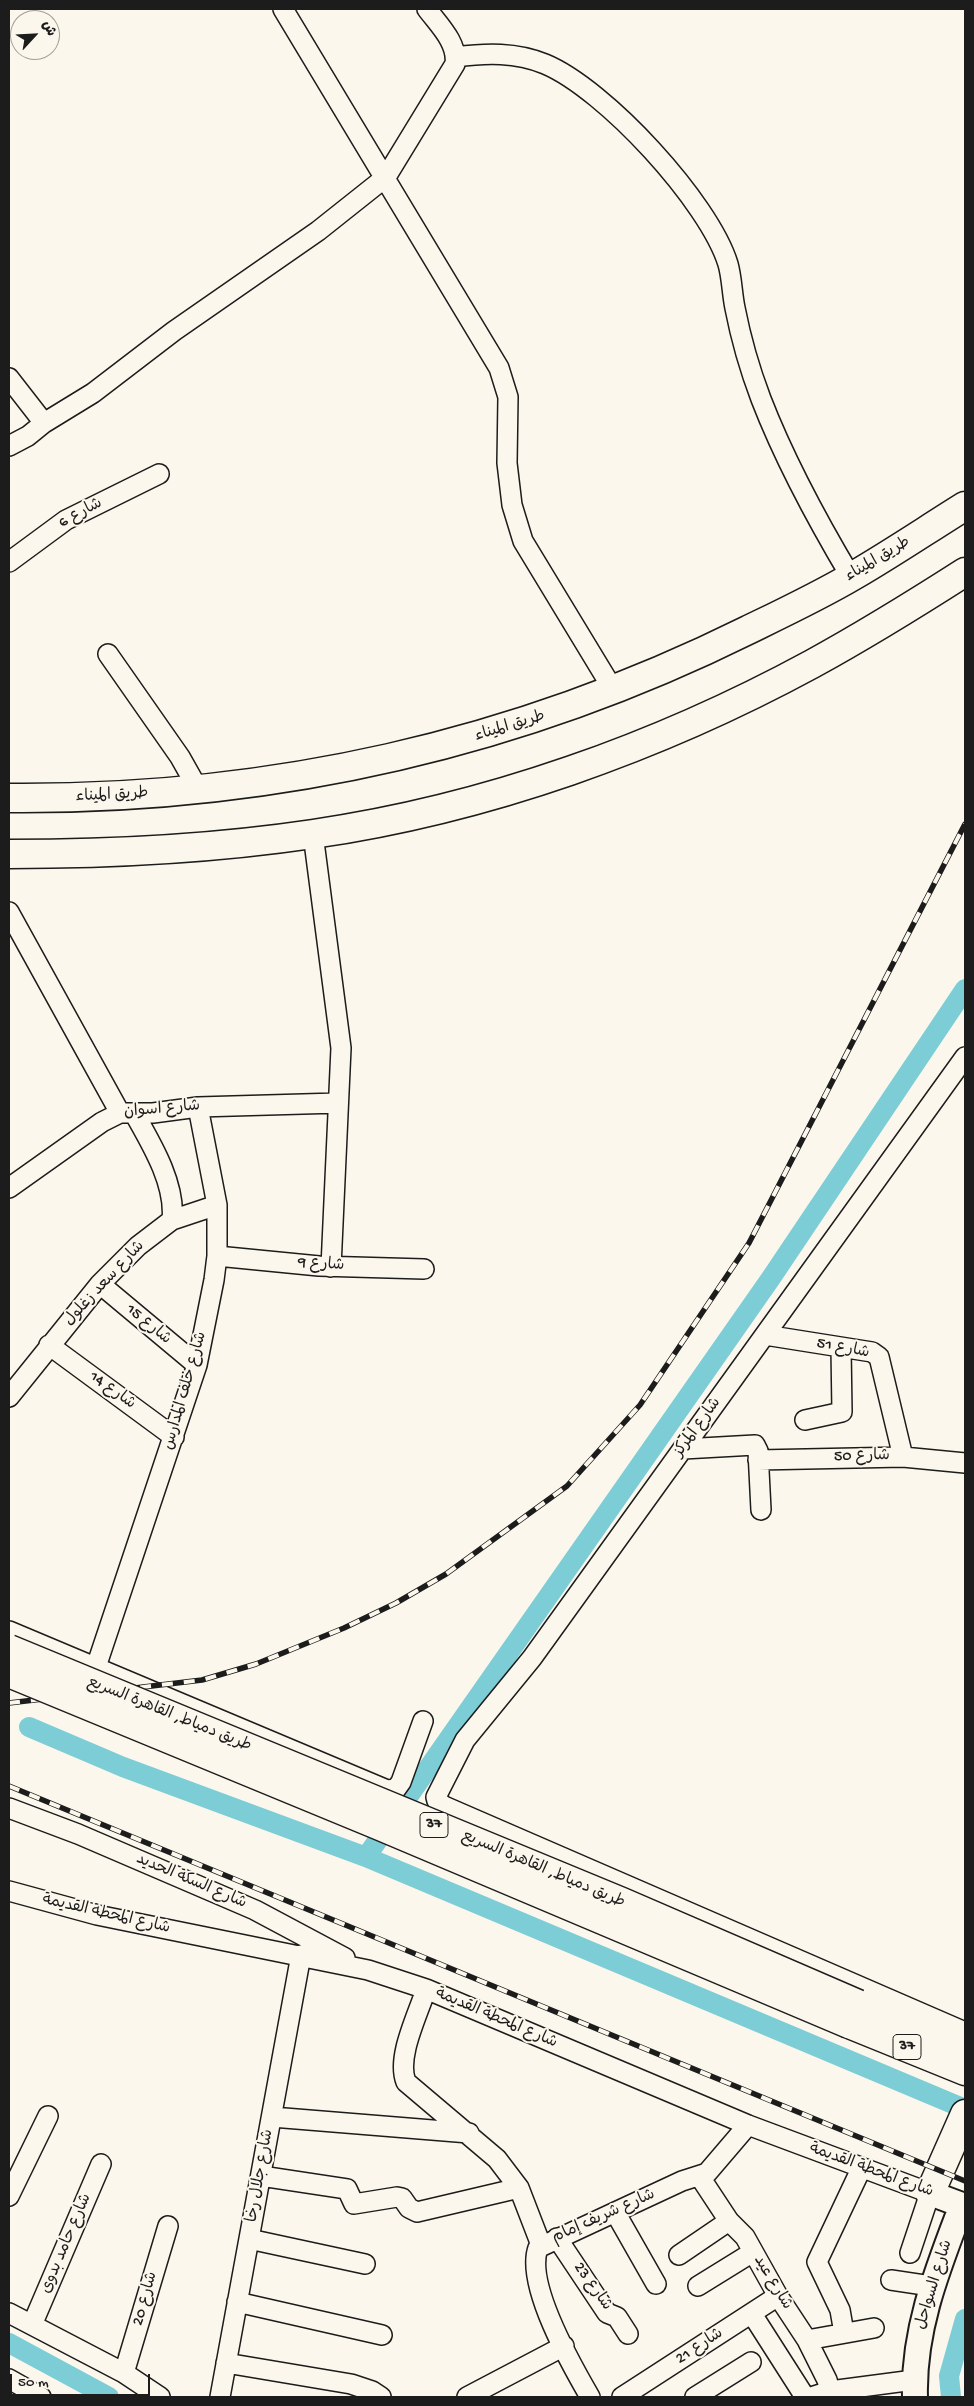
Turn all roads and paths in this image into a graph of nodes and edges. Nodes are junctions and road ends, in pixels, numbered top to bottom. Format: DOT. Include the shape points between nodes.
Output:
graph roads {
  1 [pos="283,9"];
  2 [pos="428,9"];
  3 [pos="456,57"];
  4 [pos="386,177"];
  5 [pos="9,378"];
  6 [pos="44,423"];
  7 [pos="9,446"];
  8 [pos="159,474"];
  9 [pos="965,506"];
  10 [pos="9,562"];
  11 [pos="965,572"];
  12 [pos="851,577"];
  13 [pos="108,654"];
  14 [pos="614,691"];
  15 [pos="198,789"];
  16 [pos="9,798"];
  17 [pos="313,834"];
  18 [pos="9,854"];
  19 [pos="9,912"];
  20 [pos="965,1057"];
  21 [pos="338,1103"];
  22 [pos="198,1107"];
  23 [pos="127,1113"];
  24 [pos="9,1188"];
  25 [pos="217,1205"];
  26 [pos="172,1220"];
  27 [pos="217,1256"];
  28 [pos="332,1266"];
  29 [pos="424,1269"];
  30 [pos="100,1284"];
  31 [pos="765,1335"];
  32 [pos="49,1345"];
  33 [pos="841,1348"];
  34 [pos="196,1365"];
  35 [pos="9,1397"];
  36 [pos="805,1420"];
  37 [pos="174,1437"];
  38 [pos="683,1449"];
  39 [pos="903,1457"];
  40 [pos="758,1460"];
  41 [pos="965,1462"];
  42 [pos="761,1510"];
  43 [pos="9,1632"];
  44 [pos="9,1649"];
  45 [pos="96,1667"];
  46 [pos="9,1673"];
  47 [pos="423,1721"];
  48 [pos="9,1808"];
  49 [pos="9,1891"];
  50 [pos="301,1955"];
  51 [pos="368,1970"];
  52 [pos="426,1990"];
  53 [pos="854,2014"];
  54 [pos="965,2048"];
  55 [pos="965,2114"];
  56 [pos="48,2116"];
  57 [pos="272,2117"];
  58 [pos="748,2125"];
  59 [pos="469,2134"];
  60 [pos="101,2164"];
  61 [pos="861,2169"];
  62 [pos="261,2176"];
  63 [pos="700,2177"];
  64 [pos="519,2188"];
  65 [pos="930,2193"];
  66 [pos="9,2196"];
  67 [pos="963,2206"];
  68 [pos="615,2212"];
  69 [pos="729,2221"];
  70 [pos="168,2226"];
  71 [pos="249,2240"];
  72 [pos="549,2241"];
  73 [pos="753,2252"];
  74 [pos="910,2254"];
  75 [pos="679,2255"];
  76 [pos="365,2264"];
  77 [pos="891,2280"];
  78 [pos="656,2284"];
  79 [pos="698,2286"];
  80 [pos="932,2286"];
  81 [pos="778,2296"];
  82 [pos="237,2302"];
  83 [pos="9,2313"];
  84 [pos="752,2314"];
  85 [pos="32,2325"];
  86 [pos="874,2328"];
  87 [pos="844,2333"];
  88 [pos="628,2334"];
  89 [pos="382,2335"];
  90 [pos="807,2340"];
  91 [pos="564,2346"];
  92 [pos="751,2362"];
  93 [pos="226,2363"];
  94 [pos="124,2373"];
  95 [pos="9,2379"];
  96 [pos="914,2389"];
  97 [pos="831,2394"];
  98 [pos="474,2395"];
  99 [pos="41,2397"];
  100 [pos="160,2397"];
  101 [pos="220,2397"];
  102 [pos="381,2397"];
  103 [pos="588,2397"];
  104 [pos="622,2397"];
  105 [pos="695,2397"];
  106 [pos="805,2397"];
  107 [pos="811,2397"];
  1 -- 4 [label="street"];
  2 -- 3 [label="street" via="452,43"];
  3 -- 4 [label="street" via="450,74"];
  3 -- 12 [label="street" via="486,53 516,56 544,64 571,77 627,123 683,187 728,264 746,354 778,440"];
  4 -- 6 [label="street" via="318,231 174,331 93,393"];
  4 -- 14 [label="street" via="499,368 508,396 507,463 512,505 523,542"];
  5 -- 6 [label="street"];
  6 -- 7 [label="street"];
  8 -- 10 [label="street, شارع 6" via="66,520"];
  9 -- 12 [label="highway, طريق الميناء"];
  11 -- 17 [label="highway" via="811,664 649,740 574,768 459,803 382,822"];
  12 -- 14 [label="highway, طريق الميناء" via="699,654"];
  13 -- 15 [label="street" via="180,757"];
  14 -- 15 [label="highway, طريق الميناء" via="460,742 381,761 301,776"];
  15 -- 16 [label="highway, طريق الميناء" via="122,796"];
  17 -- 18 [label="highway" via="159,851"];
  17 -- 21 [label="street" via="341,1048"];
  19 -- 23 [label="street"];
  20 -- 31 [label="street, شارع المركز"];
  21 -- 22 [label="street, شارع اسوان"];
  21 -- 28 [label="street"];
  22 -- 23 [label="street, شارع اسوان"];
  22 -- 25 [label="street, شارع خلف المدارس"];
  23 -- 24 [label="street, شارع اسوان" via="102,1122"];
  23 -- 26 [label="street" via="163,1171"];
  25 -- 26 [label="street, شارع سعد زغلول"];
  25 -- 27 [label="street, شارع خلف المدارس"];
  26 -- 30 [label="street, شارع سعد زغلول" via="138,1246"];
  27 -- 28 [label="street, شارع 9"];
  27 -- 34 [label="street, شارع خلف المدارس"];
  28 -- 29 [label="street, شارع 9"];
  30 -- 32 [label="street, شارع سعد زغلول"];
  30 -- 34 [label="street, شارع 15"];
  31 -- 33 [label="street, شارع 51"];
  31 -- 38 [label="street, شارع المركز"];
  32 -- 35 [label="street, شارع سعد زغلول"];
  32 -- 37 [label="street, شارع 14"];
  33 -- 36 [label="street" via="842,1412"];
  33 -- 39 [label="street, شارع 51" via="872,1352 879,1357"];
  34 -- 37 [label="street, شارع خلف المدارس"];
  37 -- 45 [label="street, شارع خلف المدارس"];
  38 -- 40 [label="street" via="752,1444 757,1448"];
  38 -- 54 [label="street, شارع المركز" via="532,1658 465,1740 437,1793 437,1801"];
  39 -- 40 [label="street, شارع 50"];
  39 -- 41 [label="street, شارع 50"];
  40 -- 42 [label="street"];
  43 -- 45 [label="street"];
  44 -- 53 [label="highway, طريق دمياط, القاهرة السريع / 37, bridge" via="622,1902"];
  45 -- 47 [label="street" via="388,1790 396,1789 401,1782"];
  46 -- 53 [label="highway, طريق دمياط, القاهرة السريع / 37, bridge" via="380,1826"];
  48 -- 51 [label="street, شارع السكة الحديد" via="255,1910"];
  49 -- 50 [label="street, شارع المحطة القديمة" via="97,1915"];
  50 -- 51 [label="street, شارع المحطة القديمة"];
  50 -- 57 [label="street, شارع جلال رخا"];
  51 -- 52 [label="street, شارع المحطة القديمة"];
  52 -- 58 [label="street, شارع المحطة القديمة"];
  52 -- 59 [label="street, شارع 23" via="403,2059 402,2072 414,2090"];
  53 -- 54 [label="highway, طريق دمياط, القاهرة السريع / 37"];
  55 -- 65 [label="highway"];
  56 -- 66 [label="street"];
  57 -- 59 [label="street"];
  57 -- 62 [label="street, شارع جلال رخا"];
  58 -- 61 [label="street, شارع المحطة القديمة"];
  58 -- 63 [label="street, شارع شريف إمام" via="713,2169"];
  59 -- 64 [label="street, شارع 23" via="497,2159"];
  60 -- 85 [label="street, شارع حامد بدوى"];
  61 -- 65 [label="street, شارع المحطة القديمة"];
  61 -- 87 [label="street" via="817,2262 840,2310"];
  62 -- 64 [label="street" via="346,2189 354,2204 397,2196 418,2212"];
  62 -- 71 [label="street, شارع جلال رخا"];
  63 -- 68 [label="street, شارع شريف إمام" via="682,2181"];
  63 -- 69 [label="street, شارع عيد"];
  64 -- 72 [label="street, شارع 23"];
  65 -- 67 [label="main road, شارع المحطة القديمة"];
  65 -- 74 [label="street"];
  67 -- 80 [label="main road, شارع السواحل"];
  68 -- 72 [label="street, شارع شريف إمام"];
  68 -- 78 [label="street"];
  69 -- 73 [label="street, شارع عيد" via="746,2237"];
  69 -- 75 [label="street"];
  70 -- 94 [label="street, شارع 20"];
  71 -- 76 [label="street"];
  71 -- 82 [label="street, شارع جلال رخا"];
  72 -- 88 [label="street, شارع 23" via="607,2313 617,2317"];
  72 -- 91 [label="street, شارع شريف إمام" via="537,2252 537,2281"];
  73 -- 79 [label="street"];
  73 -- 81 [label="street, شارع عيد"];
  77 -- 80 [label="street"];
  80 -- 96 [label="main road, شارع السواحل" via="919,2336"];
  81 -- 84 [label="street, شارع 21"];
  81 -- 90 [label="street, شارع عيد"];
  82 -- 89 [label="street"];
  82 -- 93 [label="street, شارع جلال رخا"];
  83 -- 85 [label="street"];
  84 -- 104 [label="street, شارع 21"];
  84 -- 106 [label="street"];
  85 -- 94 [label="street"];
  86 -- 87 [label="street"];
  87 -- 90 [label="street"];
  90 -- 97 [label="street, شارع عيد"];
  91 -- 98 [label="street"];
  91 -- 103 [label="street, شارع شريف إمام"];
  92 -- 105 [label="street"];
  93 -- 101 [label="street, شارع جلال رخا"];
  93 -- 102 [label="street" via="351,2384"];
  94 -- 100 [label="street"];
  95 -- 99 [label="street"];
  96 -- 97 [label="street"];
  97 -- 107 [label="street"];
}
